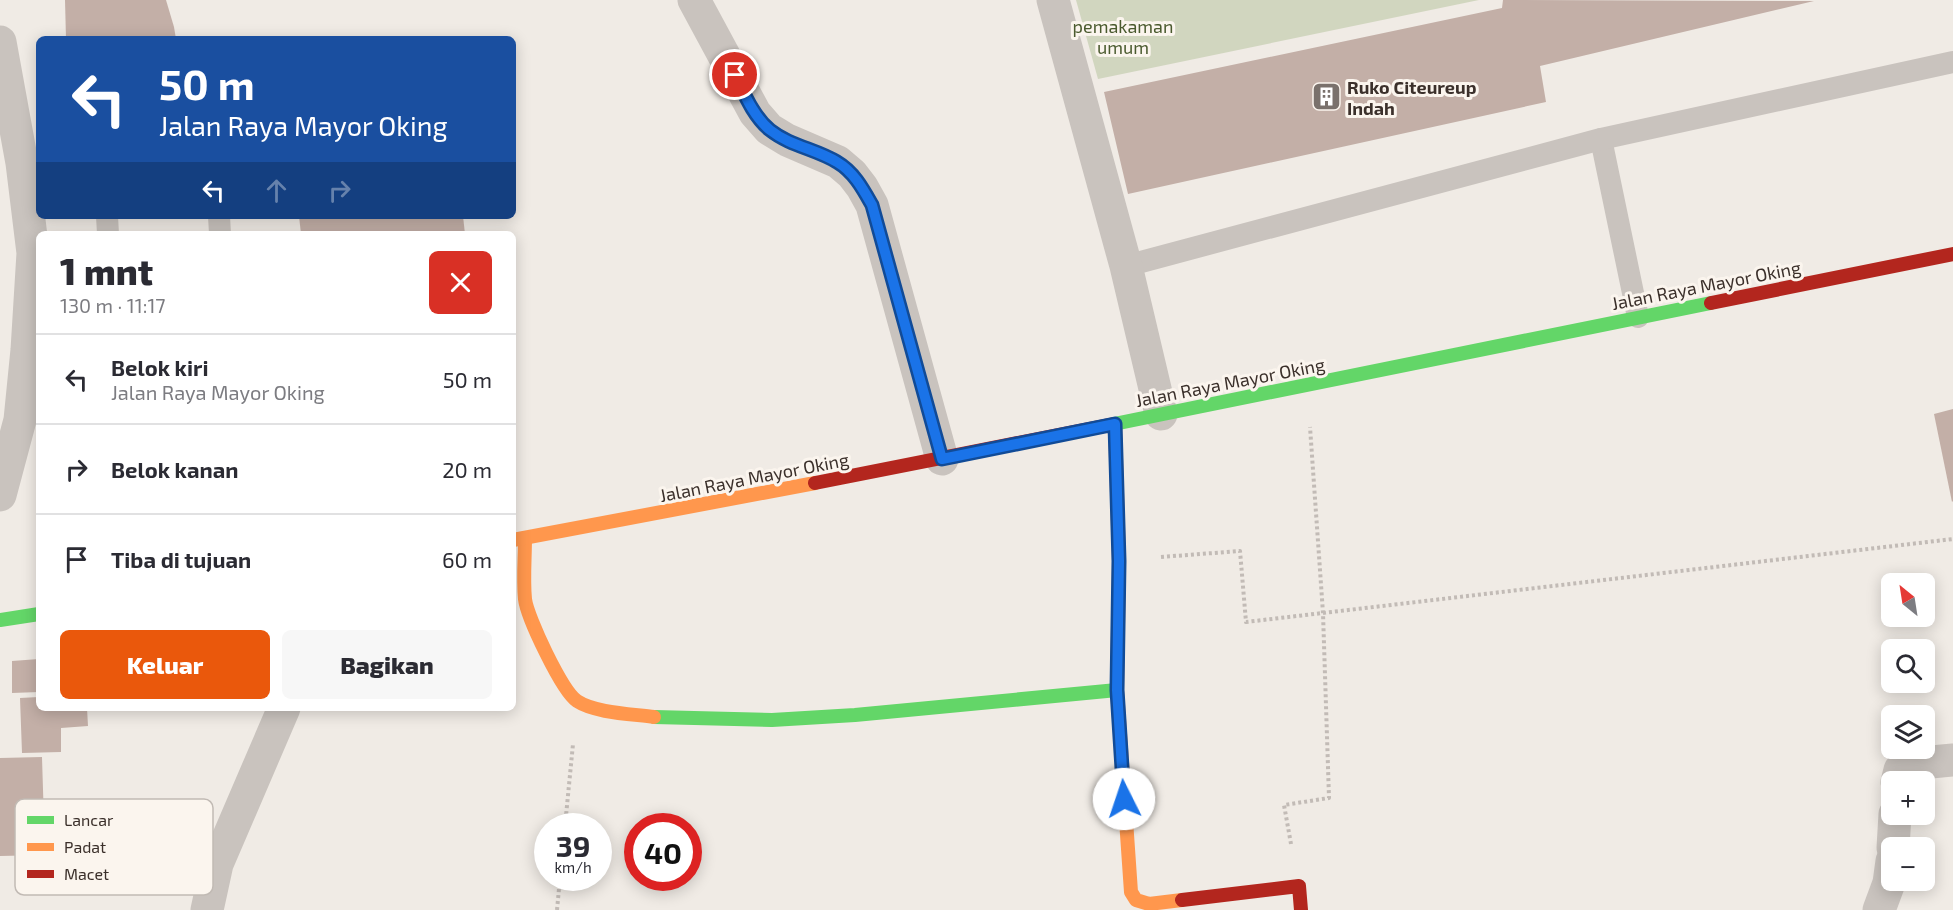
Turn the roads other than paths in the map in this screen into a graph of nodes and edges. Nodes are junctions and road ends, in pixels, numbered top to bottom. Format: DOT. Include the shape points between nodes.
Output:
graph roads {
  1 [pos="694,0"];
  2 [pos="1053,0"];
  3 [pos="0,42"];
  4 [pos="1953,62"];
  5 [pos="1601,139"];
  6 [pos="1953,254"];
  7 [pos="1126,266"];
  8 [pos="1638,317"];
  9 [pos="1161,414"];
  10 [pos="30,419"];
  11 [pos="1115,424"];
  12 [pos="942,459"];
  13 [pos="0,495"];
  14 [pos="519,539"];
  15 [pos="36,614"];
  16 [pos="0,620"];
  17 [pos="1117,690"];
  18 [pos="283,711"];
  19 [pos="1953,760"];
  20 [pos="1900,771"];
  21 [pos="213,882"];
  22 [pos="1886,891"];
  23 [pos="210,895"];
  24 [pos="207,910"];
  25 [pos="1301,910"];
  26 [pos="1879,910"];
  1 -- 12 [label="street" via="755,113 769,129 787,140 838,162 852,174 872,205"];
  2 -- 7 [label="street"];
  3 -- 10 [label="street" via="22,163 33,253 27,350"];
  4 -- 5 [label="lane"];
  5 -- 7 [label="lane"];
  5 -- 8 [label="lane"];
  6 -- 8 [label="main road, Jalan Raya Mayor Oking"];
  7 -- 9 [label="street"];
  8 -- 9 [label="main road, Jalan Raya Mayor Oking"];
  9 -- 11 [label="main road, Jalan Raya Mayor Oking"];
  10 -- 13 [label="street"];
  11 -- 12 [label="main road, Jalan Raya Mayor Oking"];
  11 -- 17 [label="main road"];
  12 -- 14 [label="main road, Jalan Raya Mayor Oking"];
  14 -- 17 [label="main road" via="525,599 532,623 563,683 577,701 602,710 659,718 772,720"];
  15 -- 16 [label="main road"];
  17 -- 25 [label="main road" via="1129,886 1136,900 1149,904 1299,886"];
  18 -- 21 [label="street" via="217,864"];
  19 -- 20 [label="street" via="1910,764"];
  22 -- 26 [label="street"];
  23 -- 24 [label="street"];
}
